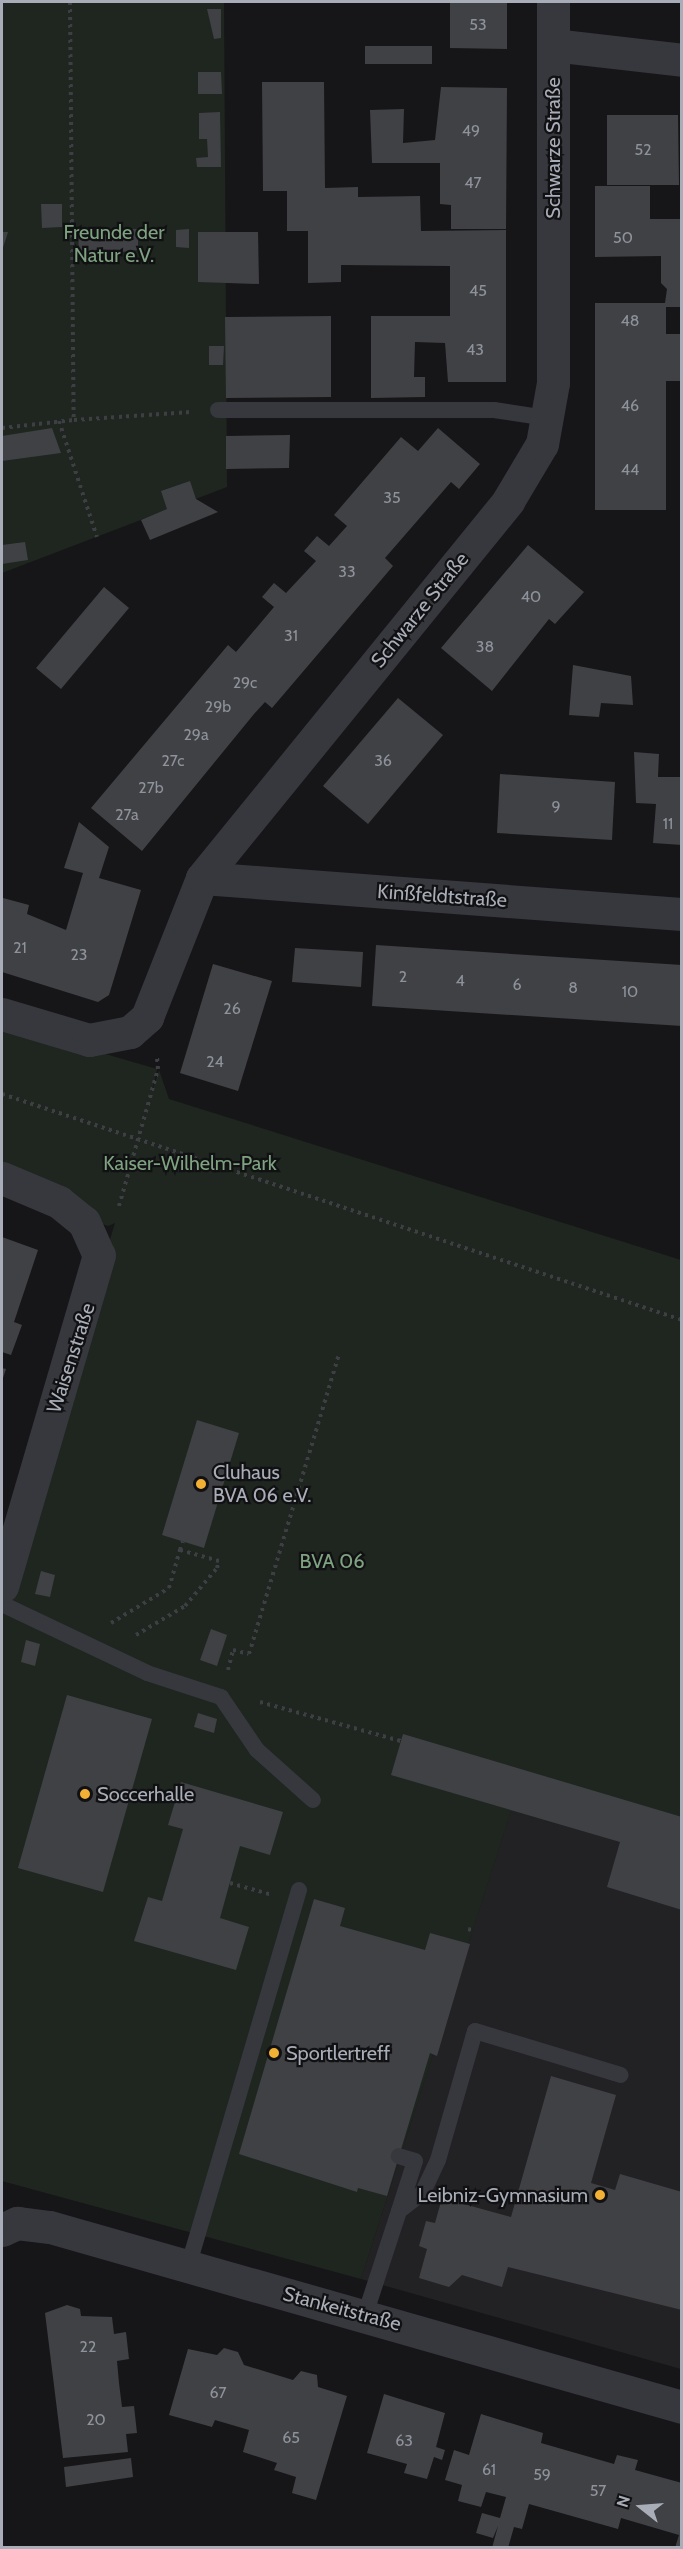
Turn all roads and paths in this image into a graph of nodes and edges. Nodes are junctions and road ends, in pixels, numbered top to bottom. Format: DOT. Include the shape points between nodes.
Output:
graph roads {
  1 [pos="70,2"];
  2 [pos="553,2"];
  3 [pos="553,45"];
  4 [pos="681,60"];
  5 [pos="218,410"];
  6 [pos="547,417"];
  7 [pos="74,420"];
  8 [pos="59,421"];
  9 [pos="2,428"];
  10 [pos="97,537"];
  11 [pos="202,878"];
  12 [pos="681,914"];
  13 [pos="2,1014"];
  14 [pos="147,1017"];
  15 [pos="2,1094"];
  16 [pos="138,1139"];
  17 [pos="2,1178"];
  18 [pos="96,1240"];
  19 [pos="681,1320"];
  20 [pos="339,1354"];
  21 [pos="183,1541"];
  22 [pos="180,1550"];
  23 [pos="2,1586"];
  24 [pos="2,1604"];
  25 [pos="128,1640"];
  26 [pos="89,1647"];
  27 [pos="224,1702"];
  28 [pos="401,1741"];
  29 [pos="313,1800"];
  30 [pos="230,1883"];
  31 [pos="298,1896"];
  32 [pos="468,1929"];
  33 [pos="474,1931"];
  34 [pos="621,2075"];
  35 [pos="399,2157"];
  36 [pos="399,2211"];
  37 [pos="2,2230"];
  38 [pos="188,2267"];
  39 [pos="366,2315"];
  40 [pos="681,2407"];
  1 -- 7 [label="path"];
  2 -- 3 [label="street, Schwarze Straße"];
  3 -- 4 [label="street"];
  3 -- 6 [label="street, Schwarze Straße" via="553,383"];
  5 -- 6 [label="lane" via="494,410"];
  5 -- 7 [label="path"];
  6 -- 11 [label="street, Schwarze Straße" via="542,444 508,501"];
  7 -- 8 [label="path"];
  8 -- 9 [label="path"];
  8 -- 10 [label="path"];
  11 -- 12 [label="street, Kinßfeldtstraße"];
  11 -- 14 [label="street, Schwarze Straße"];
  13 -- 14 [label="street" via="89,1040 129,1032"];
  14 -- 16 [label="path" via="158,1069"];
  15 -- 16 [label="path"];
  16 -- 18 [label="path" via="113,1227"];
  16 -- 19 [label="path"];
  17 -- 18 [label="street" via="58,1202"];
  18 -- 23 [label="street, Waisenstraße" via="98,1273"];
  20 -- 27 [label="path" via="249,1654 233,1650"];
  21 -- 22 [label="path"];
  22 -- 25 [label="path" via="219,1561 217,1568 185,1606"];
  22 -- 26 [label="path" via="169,1588 96,1632"];
  24 -- 26 [label="lane"];
  26 -- 27 [label="lane"];
  27 -- 28 [label="path" via="248,1699"];
  27 -- 29 [label="lane" via="257,1750"];
  30 -- 31 [label="path"];
  31 -- 38 [label="lane"];
  32 -- 33 [label="path"];
  34 -- 36 [label="lane" via="475,2031 438,2160 423,2192"];
  35 -- 36 [label="lane" via="415,2161"];
  36 -- 39 [label="lane"];
  37 -- 38 [label="street, Stankeitstraße" via="17,2223 50,2227"];
  38 -- 39 [label="street, Stankeitstraße"];
  39 -- 40 [label="street, Stankeitstraße"];
}
